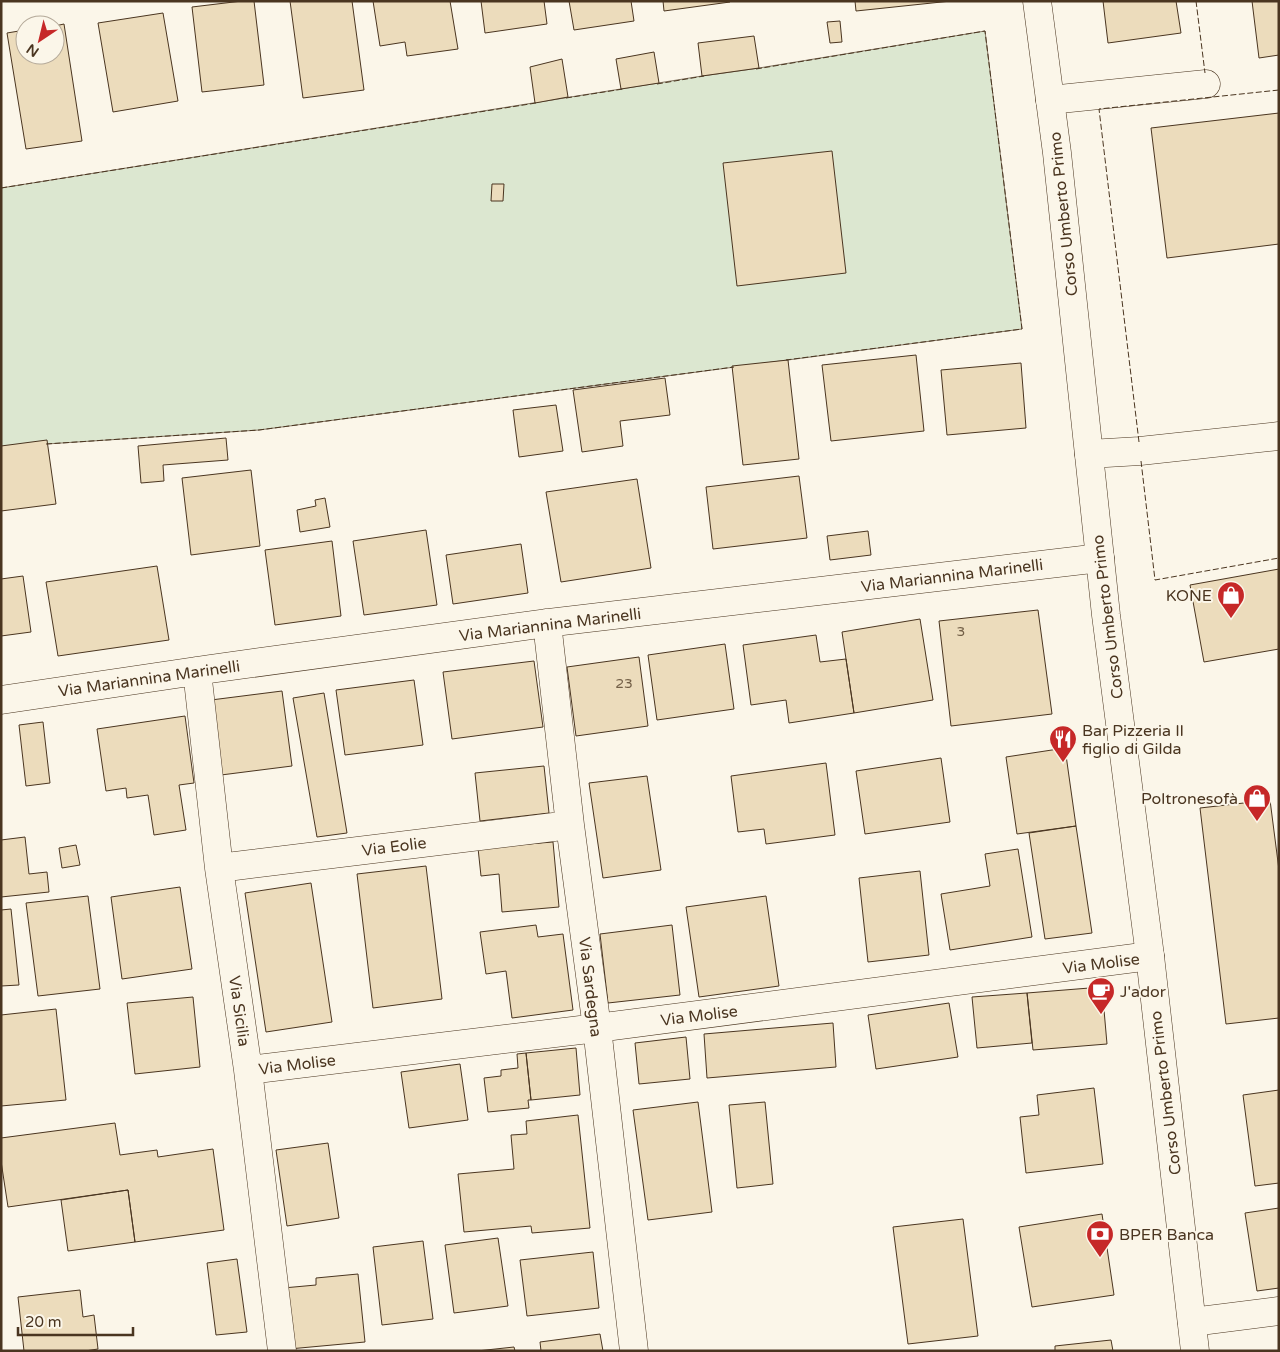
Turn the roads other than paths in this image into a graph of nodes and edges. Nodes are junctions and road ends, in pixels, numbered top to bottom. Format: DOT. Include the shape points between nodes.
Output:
graph roads {
  1 [pos="1037,1"];
  2 [pos="1206,84"];
  3 [pos="1050,100"];
  4 [pos="1279,436"];
  5 [pos="1089,454"];
  6 [pos="1100,558"];
  7 [pos="547,623"];
  8 [pos="197,670"];
  9 [pos="1,700"];
  10 [pos="570,825"];
  11 [pos="219,868"];
  12 [pos="1150,956"];
  13 [pos="597,1028"];
  14 [pos="248,1070"];
  15 [pos="1279,1311"];
  16 [pos="1192,1322"];
  17 [pos="282,1351"];
  18 [pos="634,1351"];
  19 [pos="1195,1351"];
  1 -- 3 [label="street, Corso Umberto Primo"];
  2 -- 3 [label="street"];
  3 -- 5 [label="street, Corso Umberto Primo"];
  4 -- 5 [label="street"];
  5 -- 6 [label="street, Corso Umberto Primo"];
  6 -- 7 [label="street, Via Mariannina Marinelli"];
  6 -- 12 [label="street, Corso Umberto Primo"];
  7 -- 8 [label="street, Via Mariannina Marinelli"];
  7 -- 10 [label="street, Via Sardegna"];
  8 -- 9 [label="street, Via Mariannina Marinelli"];
  8 -- 11 [label="street, Via Sicilia"];
  10 -- 11 [label="street, Via Eolie"];
  10 -- 13 [label="street, Via Sardegna"];
  11 -- 14 [label="street, Via Sicilia"];
  12 -- 13 [label="street, Via Molise"];
  12 -- 16 [label="street, Corso Umberto Primo"];
  13 -- 14 [label="street, Via Molise"];
  13 -- 18 [label="street, Via Sardegna"];
  14 -- 17 [label="street, Via Sicilia"];
  15 -- 16 [label="street"];
  16 -- 19 [label="street, Corso Umberto Primo"];
}
